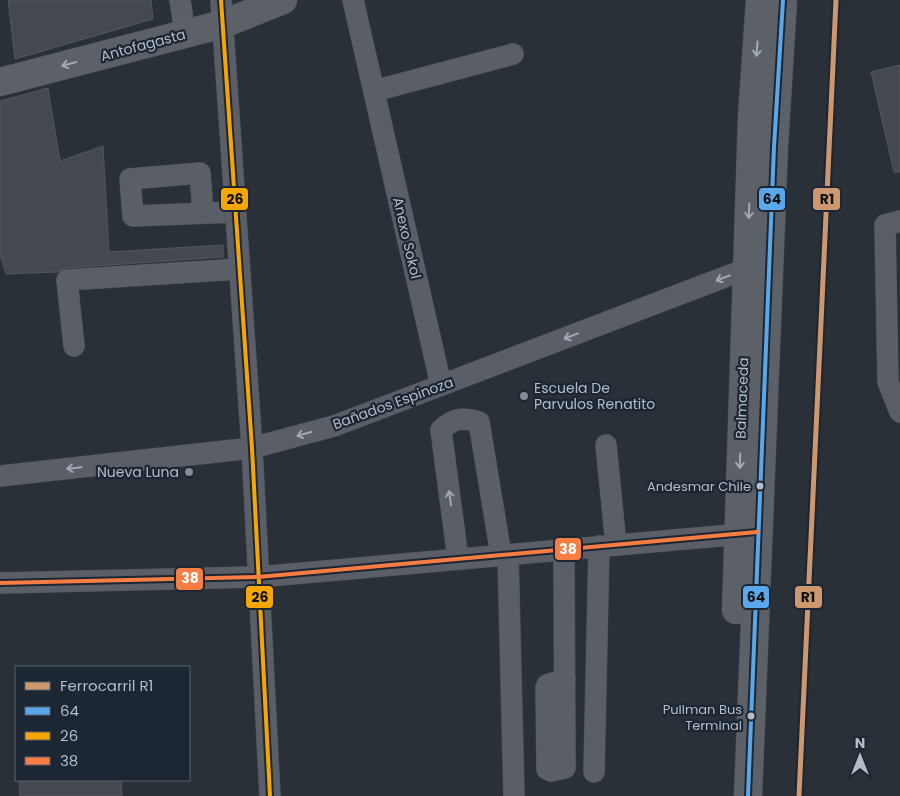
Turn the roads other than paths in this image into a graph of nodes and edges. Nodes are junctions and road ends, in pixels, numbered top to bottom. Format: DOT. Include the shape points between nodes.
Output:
graph roads {
  1 [pos="180,0"];
  2 [pos="283,0"];
  3 [pos="353,0"];
  4 [pos="760,0"];
  5 [pos="783,0"];
  6 [pos="222,12"];
  7 [pos="185,33"];
  8 [pos="513,54"];
  9 [pos="0,82"];
  10 [pos="374,91"];
  11 [pos="203,212"];
  12 [pos="236,212"];
  13 [pos="900,221"];
  14 [pos="758,265"];
  15 [pos="240,269"];
  16 [pos="74,346"];
  17 [pos="441,385"];
  18 [pos="900,412"];
  19 [pos="606,445"];
  20 [pos="252,448"];
  21 [pos="0,476"];
  22 [pos="748,533"];
  23 [pos="607,546"];
  24 [pos="564,550"];
  25 [pos="505,555"];
  26 [pos="458,559"];
  27 [pos="258,577"];
  28 [pos="0,583"];
  29 [pos="565,679"];
  30 [pos="594,772"];
  31 [pos="270,796"];
  32 [pos="514,796"];
  33 [pos="731,796"];
  34 [pos="748,796"];
  1 -- 7 [label="street"];
  2 -- 6 [label="main road, Antofagasta"];
  3 -- 10 [label="street, Anexo Sokol"];
  4 -- 14 [label="main road, Balmaceda, one-way" via="752,117"];
  5 -- 14 [label="main road, Balmaceda"];
  6 -- 7 [label="main road, Antofagasta"];
  6 -- 12 [label="street" via="236,141"];
  7 -- 9 [label="main road, Antofagasta, one-way"];
  8 -- 10 [label="street"];
  10 -- 17 [label="street, Anexo Sokol"];
  11 -- 12 [label="street"];
  12 -- 15 [label="street"];
  13 -- 18 [label="street" via="884,225 888,382"];
  14 -- 17 [label="street, Bañados Espinoza, one-way"];
  14 -- 22 [label="main road, Balmaceda"];
  15 -- 16 [label="street" via="67,280"];
  15 -- 20 [label="street"];
  17 -- 20 [label="street, Bañados Espinoza, one-way" via="334,426"];
  19 -- 23 [label="street"];
  20 -- 21 [label="street, Bañados Espinoza, one-way"];
  20 -- 27 [label="street"];
  22 -- 23 [label="street"];
  22 -- 33 [label="main road, Balmaceda"];
  22 -- 34 [label="main road, Balmaceda"];
  23 -- 24 [label="street"];
  23 -- 30 [label="street"];
  24 -- 25 [label="street"];
  24 -- 29 [label="street"];
  25 -- 26 [label="street"];
  26 -- 25 [label="street, one-way" via="441,430 452,420 465,418 479,422"];
  25 -- 32 [label="street"];
  26 -- 27 [label="street"];
  27 -- 28 [label="street"];
  27 -- 31 [label="street"];
}
